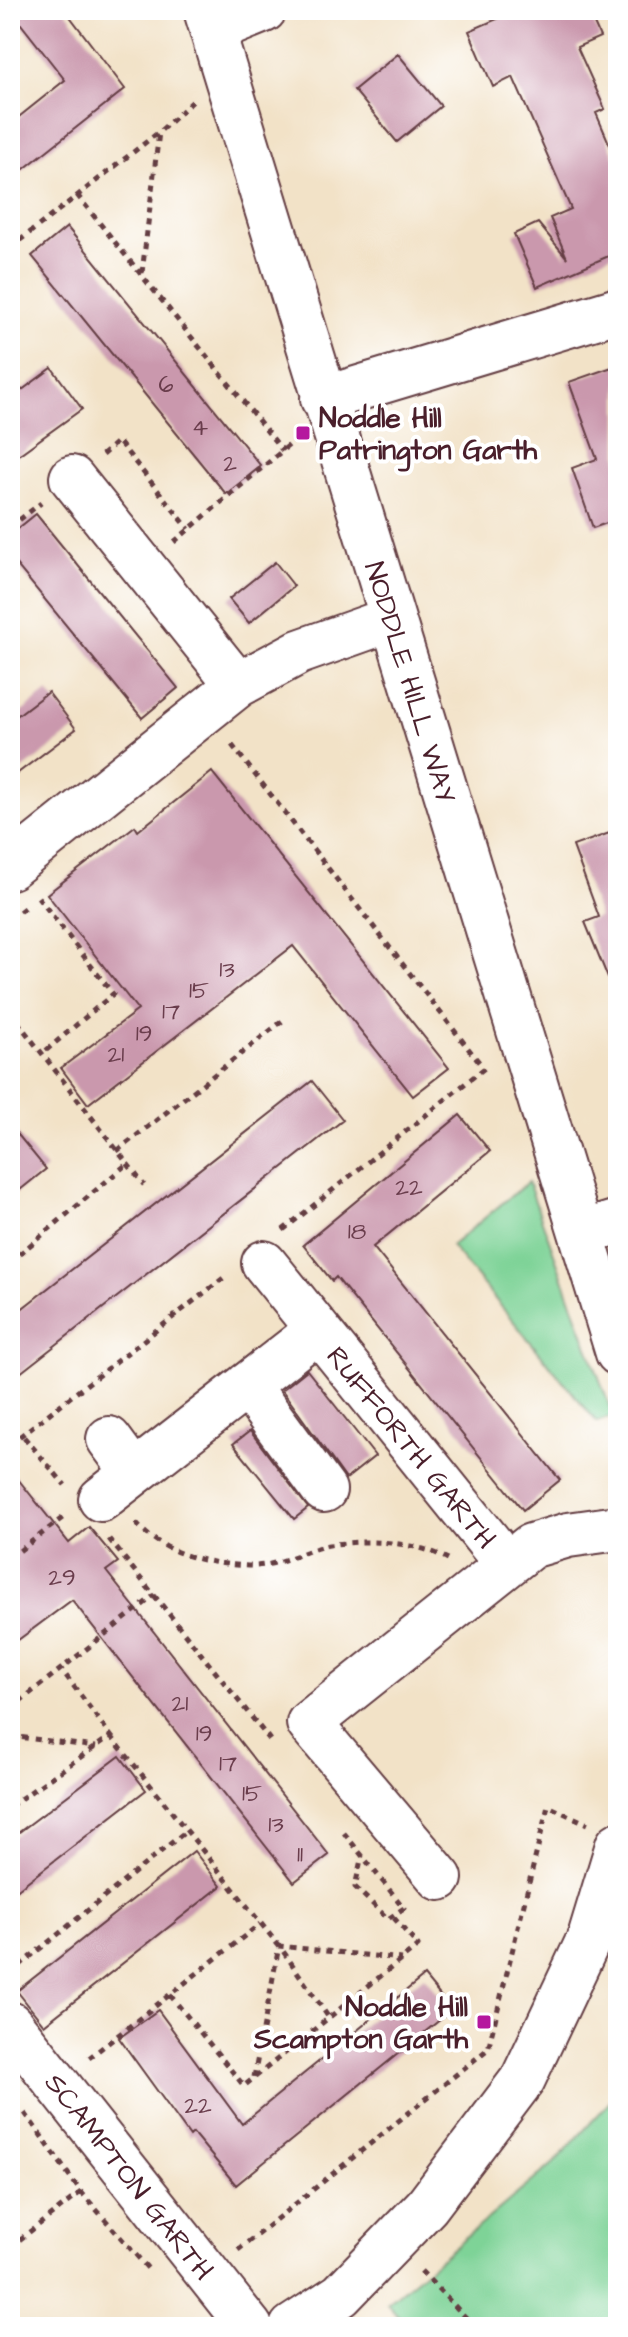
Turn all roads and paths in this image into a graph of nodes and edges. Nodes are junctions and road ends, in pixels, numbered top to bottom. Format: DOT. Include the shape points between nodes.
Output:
graph roads {
  1 [pos="264,10"];
  2 [pos="209,21"];
  3 [pos="196,98"];
  4 [pos="159,132"];
  5 [pos="77,195"];
  6 [pos="10,248"];
  7 [pos="142,274"];
  8 [pos="618,310"];
  9 [pos="327,410"];
  10 [pos="283,451"];
  11 [pos="72,478"];
  12 [pos="189,529"];
  13 [pos="392,619"];
  14 [pos="238,685"];
  15 [pos="232,745"];
  16 [pos="24,882"];
  17 [pos="10,1012"];
  18 [pos="285,1019"];
  19 [pos="43,1053"];
  20 [pos="482,1066"];
  21 [pos="117,1151"];
  22 [pos="127,1164"];
  23 [pos="144,1185"];
  24 [pos="600,1228"];
  25 [pos="10,1262"];
  26 [pos="264,1263"];
  27 [pos="318,1330"];
  28 [pos="618,1353"];
  29 [pos="247,1385"];
  30 [pos="24,1437"];
  31 [pos="107,1481"];
  32 [pos="324,1490"];
  33 [pos="618,1528"];
  34 [pos="10,1558"];
  35 [pos="490,1576"];
  36 [pos="155,1595"];
  37 [pos="61,1669"];
  38 [pos="10,1709"];
  39 [pos="292,1734"];
  40 [pos="10,1736"];
  41 [pos="111,1736"];
  42 [pos="96,1747"];
  43 [pos="10,1806"];
  44 [pos="342,1831"];
  45 [pos="185,1832"];
  46 [pos="604,1835"];
  47 [pos="362,1855"];
  48 [pos="440,1878"];
  49 [pos="394,1918"];
  50 [pos="261,1923"];
  51 [pos="279,1946"];
  52 [pos="402,1959"];
  53 [pos="10,1973"];
  54 [pos="170,1995"];
  55 [pos="329,2018"];
  56 [pos="10,2024"];
  57 [pos="254,2078"];
  58 [pos="56,2083"];
  59 [pos="81,2192"];
  60 [pos="394,2240"];
  61 [pos="10,2247"];
  62 [pos="207,2273"];
  63 [pos="250,2327"];
  64 [pos="292,2327"];
  65 [pos="475,2327"];
  1 -- 2 [label="street"];
  2 -- 9 [label="street, NODDLE HILL WAY"];
  3 -- 4 [label="path"];
  4 -- 5 [label="path"];
  4 -- 7 [label="path"];
  5 -- 6 [label="path"];
  5 -- 7 [label="path"];
  7 -- 10 [label="path"];
  8 -- 9 [label="street"];
  9 -- 10 [label="path"];
  9 -- 13 [label="street, NODDLE HILL WAY"];
  10 -- 12 [label="path"];
  11 -- 14 [label="street"];
  13 -- 14 [label="street" via="299,652"];
  13 -- 24 [label="street, NODDLE HILL WAY"];
  14 -- 16 [label="street"];
  15 -- 20 [label="path"];
  16 -- 19 [label="path" via="113,994"];
  17 -- 19 [label="path"];
  18 -- 21 [label="path"];
  19 -- 21 [label="path"];
  21 -- 22 [label="path"];
  22 -- 23 [label="path"];
  22 -- 25 [label="path"];
  24 -- 28 [label="street, NODDLE HILL WAY"];
  26 -- 27 [label="street, RUFFORTH GARTH"];
  27 -- 29 [label="street, RUFFORTH GARTH"];
  27 -- 35 [label="street, RUFFORTH GARTH"];
  29 -- 31 [label="street, RUFFORTH GARTH"];
  29 -- 32 [label="street"];
  30 -- 31 [label="path"];
  31 -- 34 [label="path"];
  31 -- 35 [label="path" via="146,1536 193,1557 254,1566 328,1546 381,1544 426,1547"];
  31 -- 39 [label="path"];
  33 -- 35 [label="street, RUFFORTH GARTH" via="531,1546"];
  35 -- 39 [label="street, RUFFORTH GARTH"];
  36 -- 37 [label="path"];
  37 -- 38 [label="path"];
  37 -- 41 [label="path"];
  39 -- 48 [label="street"];
  40 -- 42 [label="path"];
  41 -- 42 [label="path"];
  41 -- 45 [label="path"];
  42 -- 43 [label="path"];
  44 -- 47 [label="path"];
  45 -- 50 [label="path"];
  45 -- 53 [label="path"];
  46 -- 60 [label="street" via="590,1937 523,2079 427,2206"];
  46 -- 62 [label="path" via="548,1806 488,2049"];
  47 -- 49 [label="path" via="404,1908"];
  47 -- 49 [label="path" via="355,1887 388,1919"];
  49 -- 52 [label="path" via="418,1946"];
  50 -- 51 [label="path"];
  50 -- 54 [label="path"];
  51 -- 52 [label="path"];
  51 -- 55 [label="path"];
  51 -- 57 [label="path"];
  52 -- 55 [label="path"];
  54 -- 57 [label="path" via="244,2086"];
  54 -- 58 [label="path"];
  55 -- 57 [label="path"];
  56 -- 58 [label="street, SCAMPTON GARTH"];
  58 -- 62 [label="street, SCAMPTON GARTH"];
  59 -- 61 [label="path"];
  60 -- 64 [label="street" via="341,2295"];
  60 -- 65 [label="path"];
  62 -- 63 [label="street, SCAMPTON GARTH"];
}
